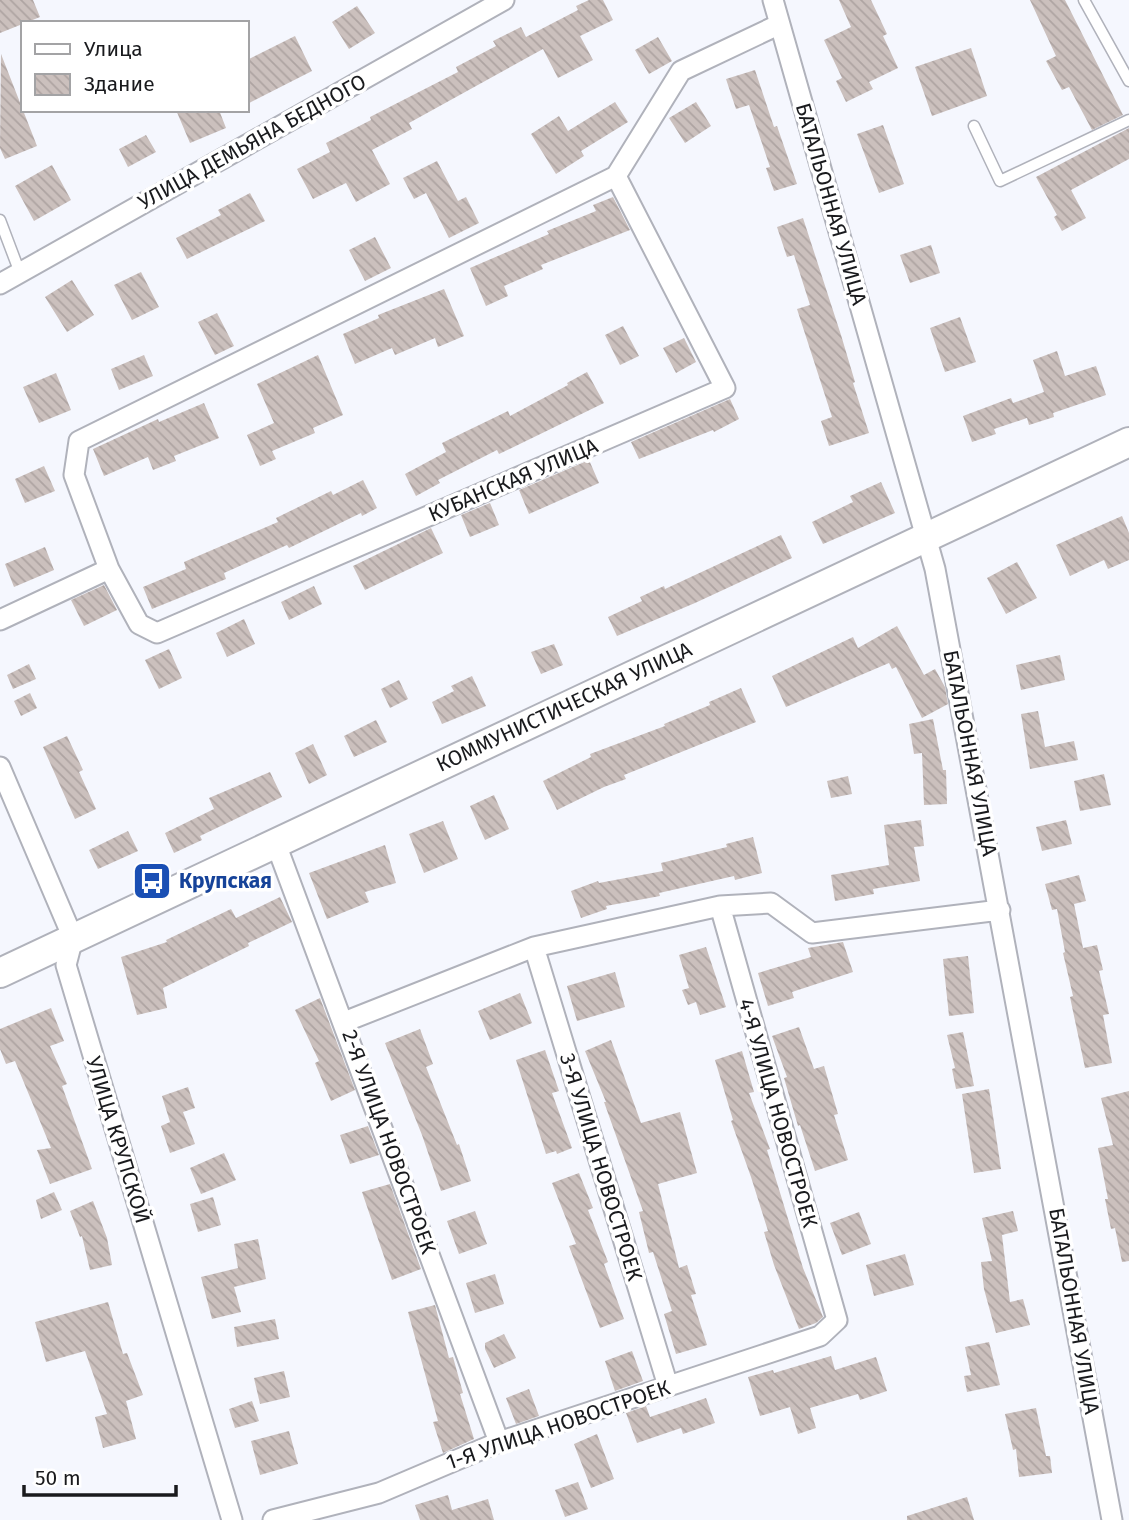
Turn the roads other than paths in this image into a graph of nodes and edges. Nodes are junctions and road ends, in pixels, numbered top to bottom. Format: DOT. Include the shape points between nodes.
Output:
graph roads {
  1 [pos="504,0"];
  2 [pos="773,0"];
  3 [pos="1084,0"];
  4 [pos="779,25"];
  5 [pos="1129,81"];
  6 [pos="1129,120"];
  7 [pos="974,126"];
  8 [pos="616,176"];
  9 [pos="0,220"];
  10 [pos="20,273"];
  11 [pos="0,285"];
  12 [pos="1129,442"];
  13 [pos="927,536"];
  14 [pos="109,569"];
  15 [pos="0,620"];
  16 [pos="0,767"];
  17 [pos="276,844"];
  18 [pos="720,906"];
  19 [pos="1000,910"];
  20 [pos="73,938"];
  21 [pos="534,947"];
  22 [pos="0,973"];
  23 [pos="344,1022"];
  24 [pos="837,1320"];
  25 [pos="668,1386"];
  26 [pos="499,1442"];
  27 [pos="232,1520"];
  28 [pos="273,1520"];
  29 [pos="1112,1520"];
  1 -- 10 [label="street, УЛИЦА ДЕМЬЯНА БЕДНОГО"];
  2 -- 4 [label="street, БАТАЛЬОННАЯ УЛИЦА"];
  3 -- 5 [label="lane"];
  4 -- 8 [label="street" via="681,71"];
  4 -- 13 [label="street, БАТАЛЬОННАЯ УЛИЦА"];
  6 -- 7 [label="lane" via="1000,181"];
  8 -- 14 [label="street, КУБАНСКАЯ УЛИЦА" via="79,441 74,475"];
  8 -- 14 [label="street, КУБАНСКАЯ УЛИЦА" via="725,388 157,633 139,624"];
  9 -- 10 [label="lane"];
  10 -- 11 [label="street, УЛИЦА ДЕМЬЯНА БЕДНОГО"];
  12 -- 13 [label="main road, КОММУНИСТИЧЕСКАЯ УЛИЦА"];
  13 -- 17 [label="main road, КОММУНИСТИЧЕСКАЯ УЛИЦА"];
  13 -- 19 [label="street, БАТАЛЬОННАЯ УЛИЦА"];
  14 -- 15 [label="street"];
  16 -- 20 [label="street"];
  17 -- 20 [label="main road, КОММУНИСТИЧЕСКАЯ УЛИЦА"];
  17 -- 23 [label="street, 2-Я УЛИЦА НОВОСТРОЕК"];
  18 -- 19 [label="street" via="771,903 812,933"];
  18 -- 21 [label="street"];
  18 -- 24 [label="street, 4-Я УЛИЦА НОВОСТРОЕК"];
  19 -- 29 [label="street, БАТАЛЬОННАЯ УЛИЦА"];
  20 -- 22 [label="main road, КОММУНИСТИЧЕСКАЯ УЛИЦА"];
  20 -- 27 [label="street, УЛИЦА КРУПСКОЙ" via="66,965"];
  21 -- 23 [label="street"];
  21 -- 25 [label="street, 3-Я УЛИЦА НОВОСТРОЕК"];
  23 -- 26 [label="street, 2-Я УЛИЦА НОВОСТРОЕК"];
  24 -- 25 [label="street, 1-Я УЛИЦА НОВОСТРОЕК" via="820,1336"];
  25 -- 26 [label="street, 1-Я УЛИЦА НОВОСТРОЕК"];
  26 -- 28 [label="street, 1-Я УЛИЦА НОВОСТРОЕК" via="379,1493"];
}
